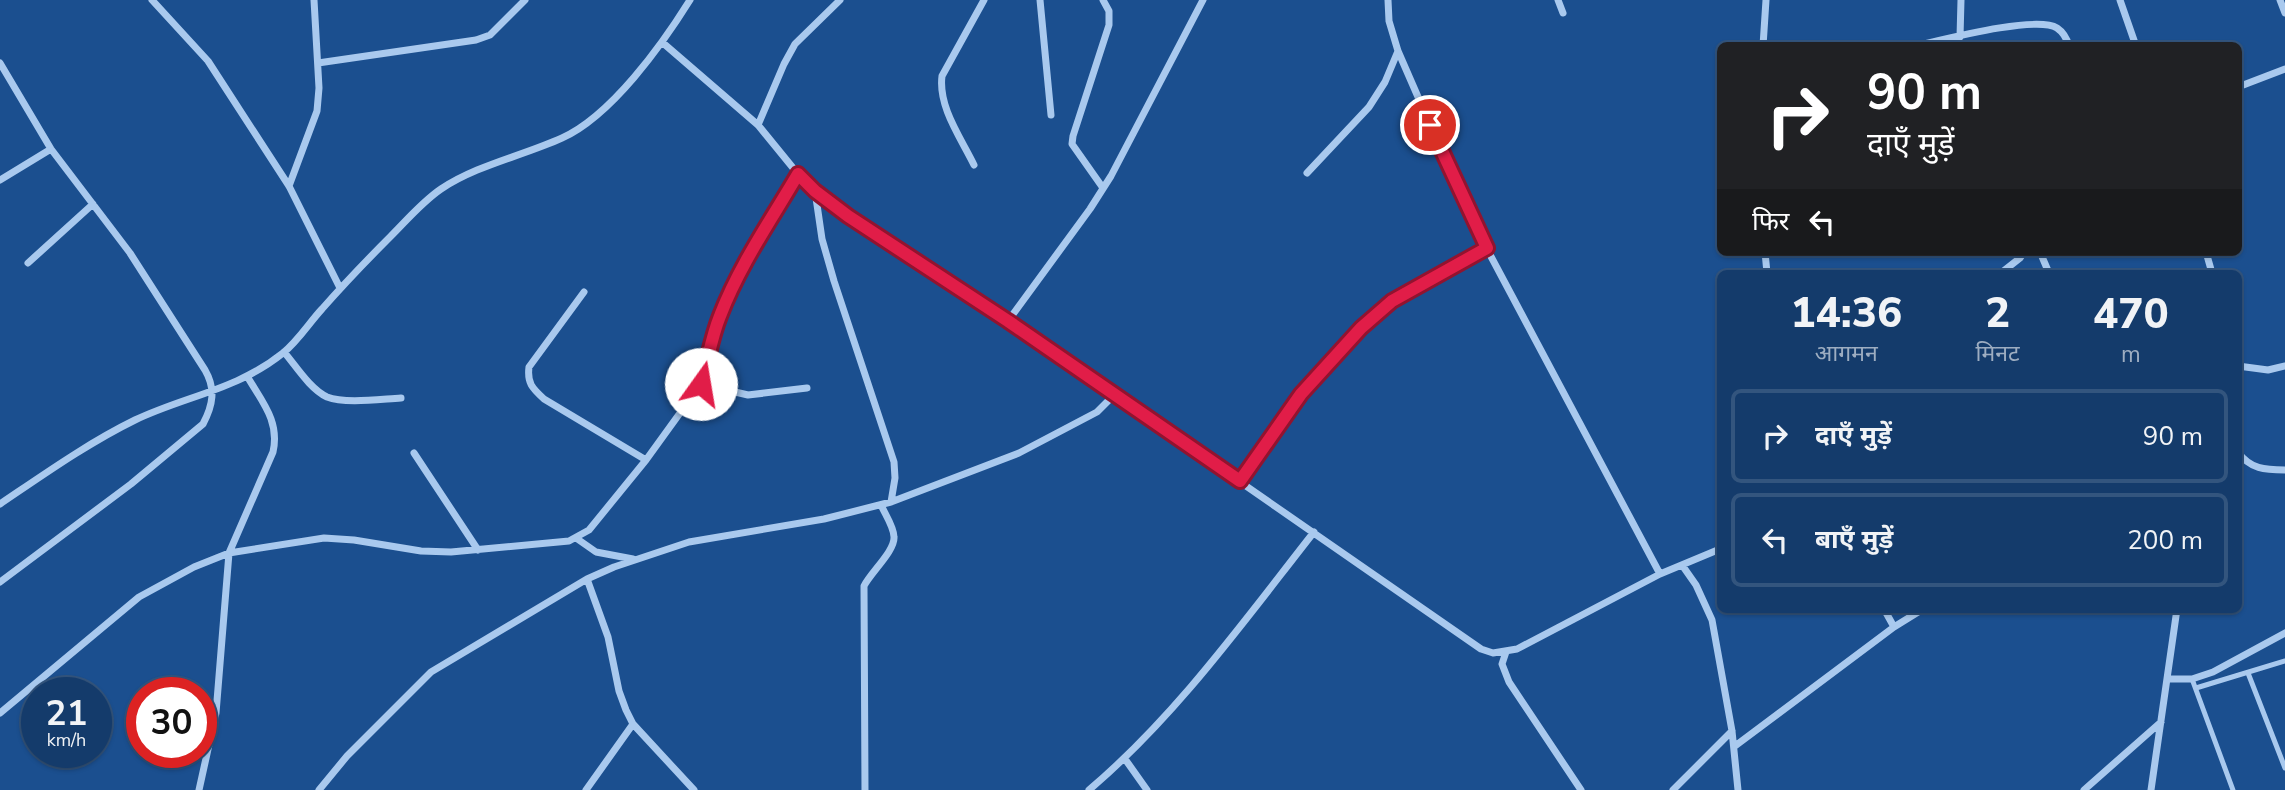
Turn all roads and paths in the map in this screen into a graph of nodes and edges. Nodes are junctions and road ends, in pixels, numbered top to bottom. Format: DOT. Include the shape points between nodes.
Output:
graph roads {
  1 [pos="152,0"];
  2 [pos="314,0"];
  3 [pos="525,0"];
  4 [pos="690,0"];
  5 [pos="839,0"];
  6 [pos="984,0"];
  7 [pos="1040,0"];
  8 [pos="1103,0"];
  9 [pos="1203,0"];
  10 [pos="1388,0"];
  11 [pos="1558,0"];
  12 [pos="1766,0"];
  13 [pos="1961,0"];
  14 [pos="2120,0"];
  15 [pos="2280,0"];
  16 [pos="1563,13"];
  17 [pos="2285,13"];
  18 [pos="1960,37"];
  19 [pos="1763,42"];
  20 [pos="1935,42"];
  21 [pos="2068,42"];
  22 [pos="2135,42"];
  23 [pos="663,43"];
  24 [pos="1398,51"];
  25 [pos="318,63"];
  26 [pos="0,64"];
  27 [pos="2285,69"];
  28 [pos="2242,86"];
  29 [pos="1051,115"];
  30 [pos="758,125"];
  31 [pos="51,149"];
  32 [pos="974,165"];
  33 [pos="1307,173"];
  34 [pos="798,174"];
  35 [pos="0,180"];
  36 [pos="289,186"];
  37 [pos="1103,188"];
  38 [pos="815,191"];
  39 [pos="93,204"];
  40 [pos="1487,248"];
  41 [pos="2021,256"];
  42 [pos="28,263"];
  43 [pos="2005,270"];
  44 [pos="340,288"];
  45 [pos="584,292"];
  46 [pos="1008,321"];
  47 [pos="284,352"];
  48 [pos="2285,366"];
  49 [pos="2242,367"];
  50 [pos="247,376"];
  51 [pos="701,384"];
  52 [pos="807,388"];
  53 [pos="214,392"];
  54 [pos="1114,395"];
  55 [pos="401,398"];
  56 [pos="414,453"];
  57 [pos="2242,457"];
  58 [pos="646,460"];
  59 [pos="2285,470"];
  60 [pos="1240,481"];
  61 [pos="891,502"];
  62 [pos="0,504"];
  63 [pos="881,505"];
  64 [pos="1314,532"];
  65 [pos="576,538"];
  66 [pos="478,550"];
  67 [pos="1717,550"];
  68 [pos="229,554"];
  69 [pos="637,560"];
  70 [pos="1682,565"];
  71 [pos="1660,575"];
  72 [pos="587,579"];
  73 [pos="0,582"];
  74 [pos="1886,613"];
  75 [pos="1917,613"];
  76 [pos="2176,613"];
  77 [pos="1894,627"];
  78 [pos="2285,633"];
  79 [pos="1506,652"];
  80 [pos="2285,661"];
  81 [pos="2248,673"];
  82 [pos="2192,679"];
  83 [pos="2167,680"];
  84 [pos="2196,688"];
  85 [pos="0,713"];
  86 [pos="2161,723"];
  87 [pos="633,724"];
  88 [pos="1732,731"];
  89 [pos="1735,746"];
  90 [pos="1125,759"];
  91 [pos="2285,768"];
  92 [pos="199,790"];
  93 [pos="319,790"];
  94 [pos="586,790"];
  95 [pos="694,790"];
  96 [pos="865,790"];
  97 [pos="1089,790"];
  98 [pos="1147,790"];
  99 [pos="1581,790"];
  100 [pos="1672,790"];
  101 [pos="1738,790"];
  102 [pos="2084,790"];
  103 [pos="2151,790"];
  104 [pos="2233,790"];
  1 -- 36 [label="street" via="208,61"];
  2 -- 25 [label="street"];
  3 -- 25 [label="street" via="496,30 476,40"];
  4 -- 23 [label="street"];
  5 -- 30 [label="street" via="795,44"];
  6 -- 32 [label="street" via="942,76 941,86 943,101"];
  7 -- 29 [label="street"];
  8 -- 37 [label="street" via="1110,11 1109,25 1072,144"];
  9 -- 37 [label="street"];
  10 -- 24 [label="street"];
  11 -- 16 [label="street"];
  12 -- 19 [label="street"];
  13 -- 18 [label="street"];
  14 -- 22 [label="street"];
  15 -- 17 [label="street"];
  18 -- 20 [label="street"];
  18 -- 21 [label="street" via="2044,24 2056,28"];
  23 -- 30 [label="street"];
  23 -- 44 [label="street" via="583,128 441,189"];
  24 -- 33 [label="street" via="1369,107"];
  24 -- 40 [label="street"];
  25 -- 36 [label="street" via="317,111"];
  26 -- 31 [label="street"];
  27 -- 28 [label="street"];
  30 -- 34 [label="street"];
  31 -- 35 [label="street"];
  31 -- 39 [label="street"];
  34 -- 38 [label="street"];
  34 -- 51 [label="street" via="720,314"];
  36 -- 44 [label="street"];
  37 -- 46 [label="street"];
  38 -- 46 [label="street"];
  38 -- 61 [label="street" via="834,281 894,461"];
  39 -- 42 [label="street"];
  39 -- 53 [label="street" via="130,253 205,370"];
  40 -- 60 [label="street" via="1392,301 1361,328 1301,394"];
  40 -- 71 [label="street"];
  41 -- 43 [label="street"];
  44 -- 47 [label="street"];
  45 -- 58 [label="street" via="529,367 527,379 544,399"];
  46 -- 54 [label="street"];
  47 -- 50 [label="street"];
  47 -- 55 [label="street" via="328,397"];
  48 -- 49 [label="street" via="2268,370"];
  50 -- 53 [label="street"];
  50 -- 68 [label="street" via="275,426 276,437"];
  51 -- 52 [label="street" via="748,396"];
  51 -- 58 [label="street"];
  53 -- 62 [label="street" via="135,421"];
  53 -- 73 [label="street" via="202,424 131,484"];
  54 -- 60 [label="street"];
  54 -- 61 [label="street" via="1097,412 1019,453"];
  56 -- 66 [label="street"];
  57 -- 59 [label="street" via="2255,468"];
  58 -- 65 [label="street" via="589,530"];
  60 -- 64 [label="street"];
  61 -- 63 [label="street"];
  63 -- 69 [label="street" via="689,542"];
  63 -- 96 [label="street" via="895,534 864,586"];
  64 -- 79 [label="street" via="1481,649"];
  64 -- 90 [label="street" via="1222,650"];
  65 -- 66 [label="street"];
  65 -- 69 [label="street" via="596,552"];
  66 -- 68 [label="street" via="421,551 324,538"];
  67 -- 70 [label="street"];
  68 -- 85 [label="street" via="139,597"];
  68 -- 92 [label="street" via="216,713"];
  69 -- 72 [label="street"];
  70 -- 71 [label="street"];
  70 -- 88 [label="street" via="1712,620"];
  71 -- 79 [label="street" via="1530,644"];
  72 -- 87 [label="street"];
  72 -- 93 [label="street" via="431,672"];
  74 -- 77 [label="street"];
  75 -- 77 [label="street"];
  76 -- 83 [label="street"];
  77 -- 89 [label="street"];
  78 -- 82 [label="street"];
  79 -- 99 [label="street" via="1502,664 1509,682"];
  80 -- 81 [label="lane"];
  81 -- 84 [label="lane"];
  81 -- 91 [label="lane"];
  82 -- 83 [label="street"];
  82 -- 84 [label="lane"];
  83 -- 86 [label="street"];
  84 -- 104 [label="lane"];
  86 -- 102 [label="street"];
  86 -- 103 [label="street"];
  87 -- 94 [label="street"];
  87 -- 95 [label="street"];
  88 -- 89 [label="street"];
  88 -- 100 [label="street"];
  89 -- 101 [label="street"];
  90 -- 97 [label="street"];
  90 -- 98 [label="street"];
}
